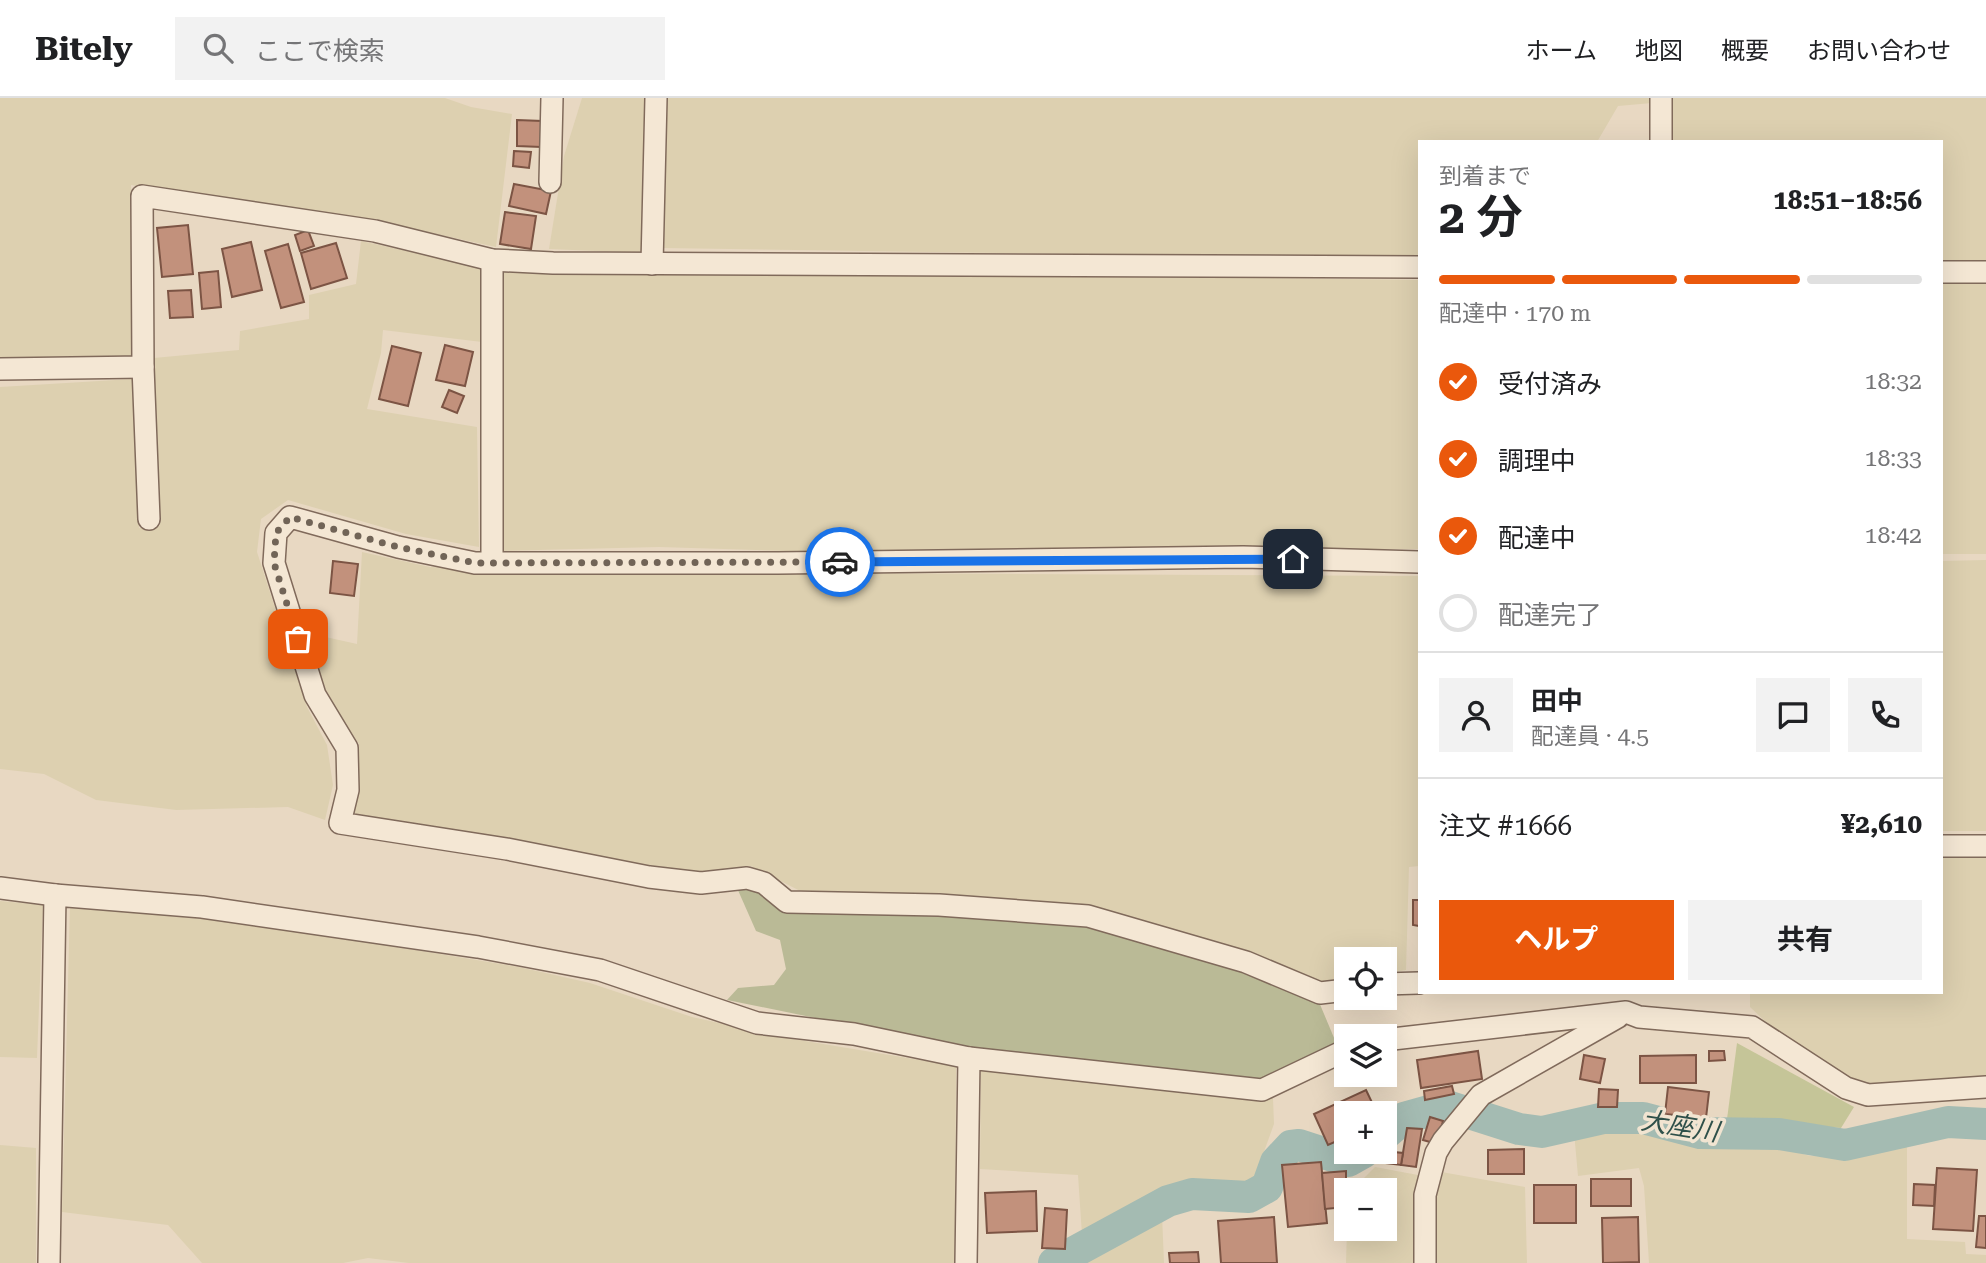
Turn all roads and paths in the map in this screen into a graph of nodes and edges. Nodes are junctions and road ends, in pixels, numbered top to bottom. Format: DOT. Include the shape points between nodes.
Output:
graph roads {
  1 [pos="552,98"];
  2 [pos="656,98"];
  3 [pos="1661,98"];
  4 [pos="1661,140"];
  5 [pos="550,182"];
  6 [pos="492,260"];
  7 [pos="652,264"];
  8 [pos="1418,267"];
  9 [pos="1943,272"];
  10 [pos="1986,272"];
  11 [pos="143,367"];
  12 [pos="0,369"];
  13 [pos="149,519"];
  14 [pos="492,562"];
  15 [pos="1418,562"];
  16 [pos="1943,846"];
  17 [pos="1986,846"];
  18 [pos="0,888"];
  19 [pos="55,895"];
  20 [pos="1418,983"];
  21 [pos="1397,984"];
  22 [pos="1334,991"];
  23 [pos="1627,1002"];
  24 [pos="1397,1039"];
  25 [pos="1334,1056"];
  26 [pos="969,1058"];
  27 [pos="1986,1087"];
  28 [pos="49,1263"];
  29 [pos="966,1263"];
  30 [pos="1425,1263"];
  1 -- 5 [label="street"];
  2 -- 7 [label="street"];
  3 -- 4 [label="street"];
  6 -- 7 [label="street"];
  6 -- 11 [label="street" via="375,231 142,196"];
  6 -- 14 [label="street"];
  7 -- 8 [label="street"];
  9 -- 10 [label="street"];
  11 -- 12 [label="street"];
  11 -- 13 [label="street"];
  14 -- 15 [label="street" via="778,564 1242,557"];
  14 -- 22 [label="street" via="475,563 398,547 290,517 276,533 274,563 315,695 347,748 348,790 340,823 649,877 701,883 747,878 764,883 787,902 939,905 1088,916 1246,962 1320,993"];
  16 -- 17 [label="street"];
  18 -- 19 [label="street"];
  19 -- 26 [label="street" via="201,907 478,947 600,970 757,1023 854,1034"];
  19 -- 28 [label="street"];
  20 -- 21 [label="street"];
  23 -- 24 [label="street"];
  23 -- 27 [label="street" via="1639,1017 1752,1027 1846,1088 1868,1095"];
  23 -- 30 [label="street" via="1480,1095 1461,1118 1436,1153 1425,1195"];
  25 -- 26 [label="street" via="1262,1090"];
  26 -- 29 [label="street"];
}
